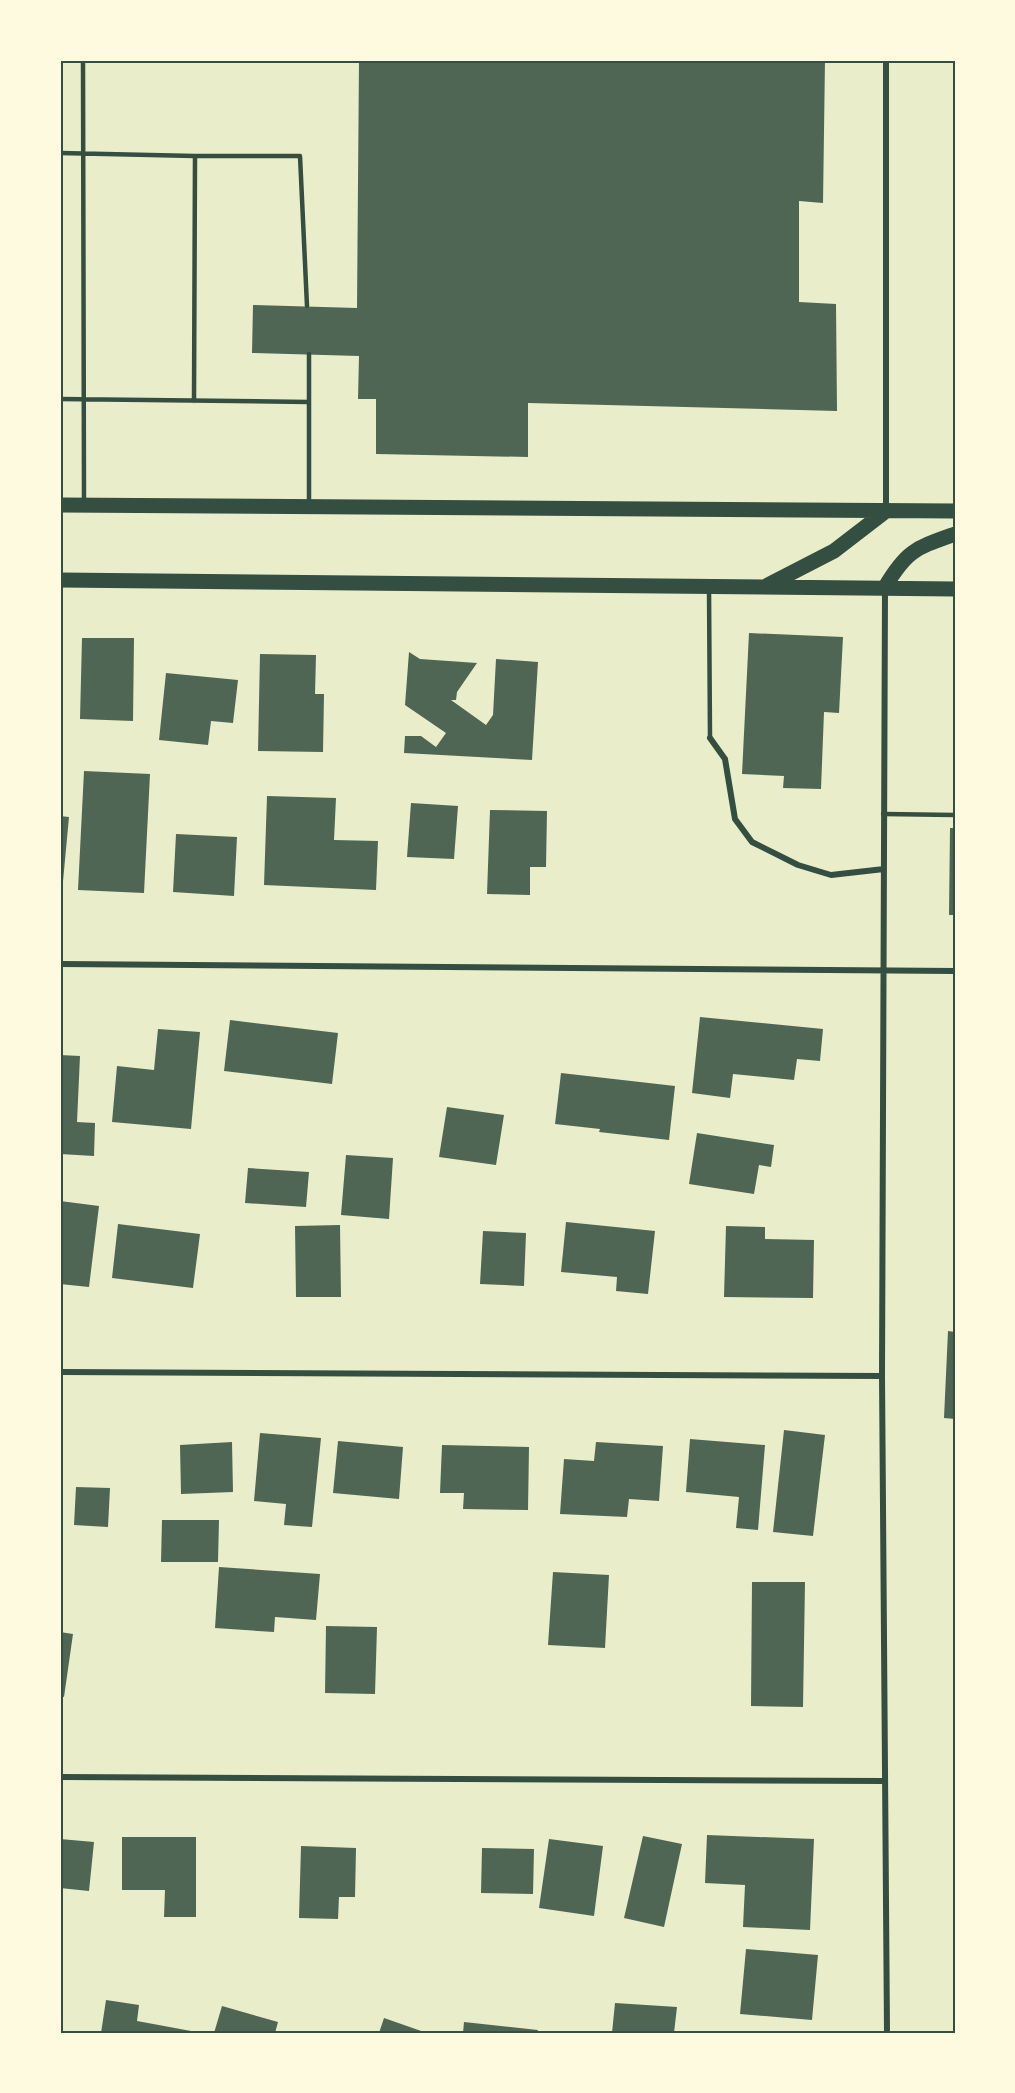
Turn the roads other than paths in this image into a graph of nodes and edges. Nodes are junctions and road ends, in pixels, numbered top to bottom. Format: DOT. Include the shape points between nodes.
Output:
graph roads {
  1 [pos="83,60"];
  2 [pos="886,60"];
  3 [pos="60,153"];
  4 [pos="83,153"];
  5 [pos="195,156"];
  6 [pos="307,306"];
  7 [pos="309,354"];
  8 [pos="60,399"];
  9 [pos="84,399"];
  10 [pos="194,400"];
  11 [pos="309,402"];
  12 [pos="60,505"];
  13 [pos="84,505"];
  14 [pos="309,507"];
  15 [pos="886,511"];
  16 [pos="955,512"];
  17 [pos="955,534"];
  18 [pos="60,580"];
  19 [pos="709,585"];
  20 [pos="765,586"];
  21 [pos="885,587"];
  22 [pos="955,589"];
  23 [pos="710,738"];
  24 [pos="883,814"];
  25 [pos="955,815"];
  26 [pos="884,869"];
  27 [pos="60,964"];
  28 [pos="883,970"];
  29 [pos="955,971"];
  30 [pos="60,1372"];
  31 [pos="882,1376"];
  32 [pos="60,1777"];
  33 [pos="885,1781"];
  34 [pos="887,2033"];
  1 -- 4 [label="lane"];
  2 -- 15 [label="street"];
  3 -- 4 [label="lane"];
  4 -- 5 [label="lane"];
  4 -- 9 [label="lane"];
  5 -- 6 [label="lane" via="300,156"];
  5 -- 10 [label="lane"];
  7 -- 11 [label="lane"];
  8 -- 9 [label="lane"];
  9 -- 10 [label="lane"];
  9 -- 13 [label="lane"];
  10 -- 11 [label="lane"];
  11 -- 14 [label="lane"];
  12 -- 13 [label="main road"];
  13 -- 14 [label="main road"];
  14 -- 15 [label="main road"];
  15 -- 16 [label="main road"];
  15 -- 20 [label="main road" via="834,551"];
  17 -- 21 [label="main road" via="917,548 898,565"];
  18 -- 19 [label="main road"];
  19 -- 20 [label="main road"];
  19 -- 23 [label="lane"];
  20 -- 21 [label="main road"];
  21 -- 22 [label="main road"];
  21 -- 24 [label="street"];
  23 -- 26 [label="street" via="725,759 735,819 752,842 798,865 831,875"];
  24 -- 25 [label="lane"];
  24 -- 26 [label="street"];
  26 -- 28 [label="street"];
  27 -- 28 [label="street"];
  28 -- 29 [label="street"];
  28 -- 31 [label="street"];
  30 -- 31 [label="street"];
  31 -- 33 [label="street"];
  32 -- 33 [label="street"];
  33 -- 34 [label="street"];
}
